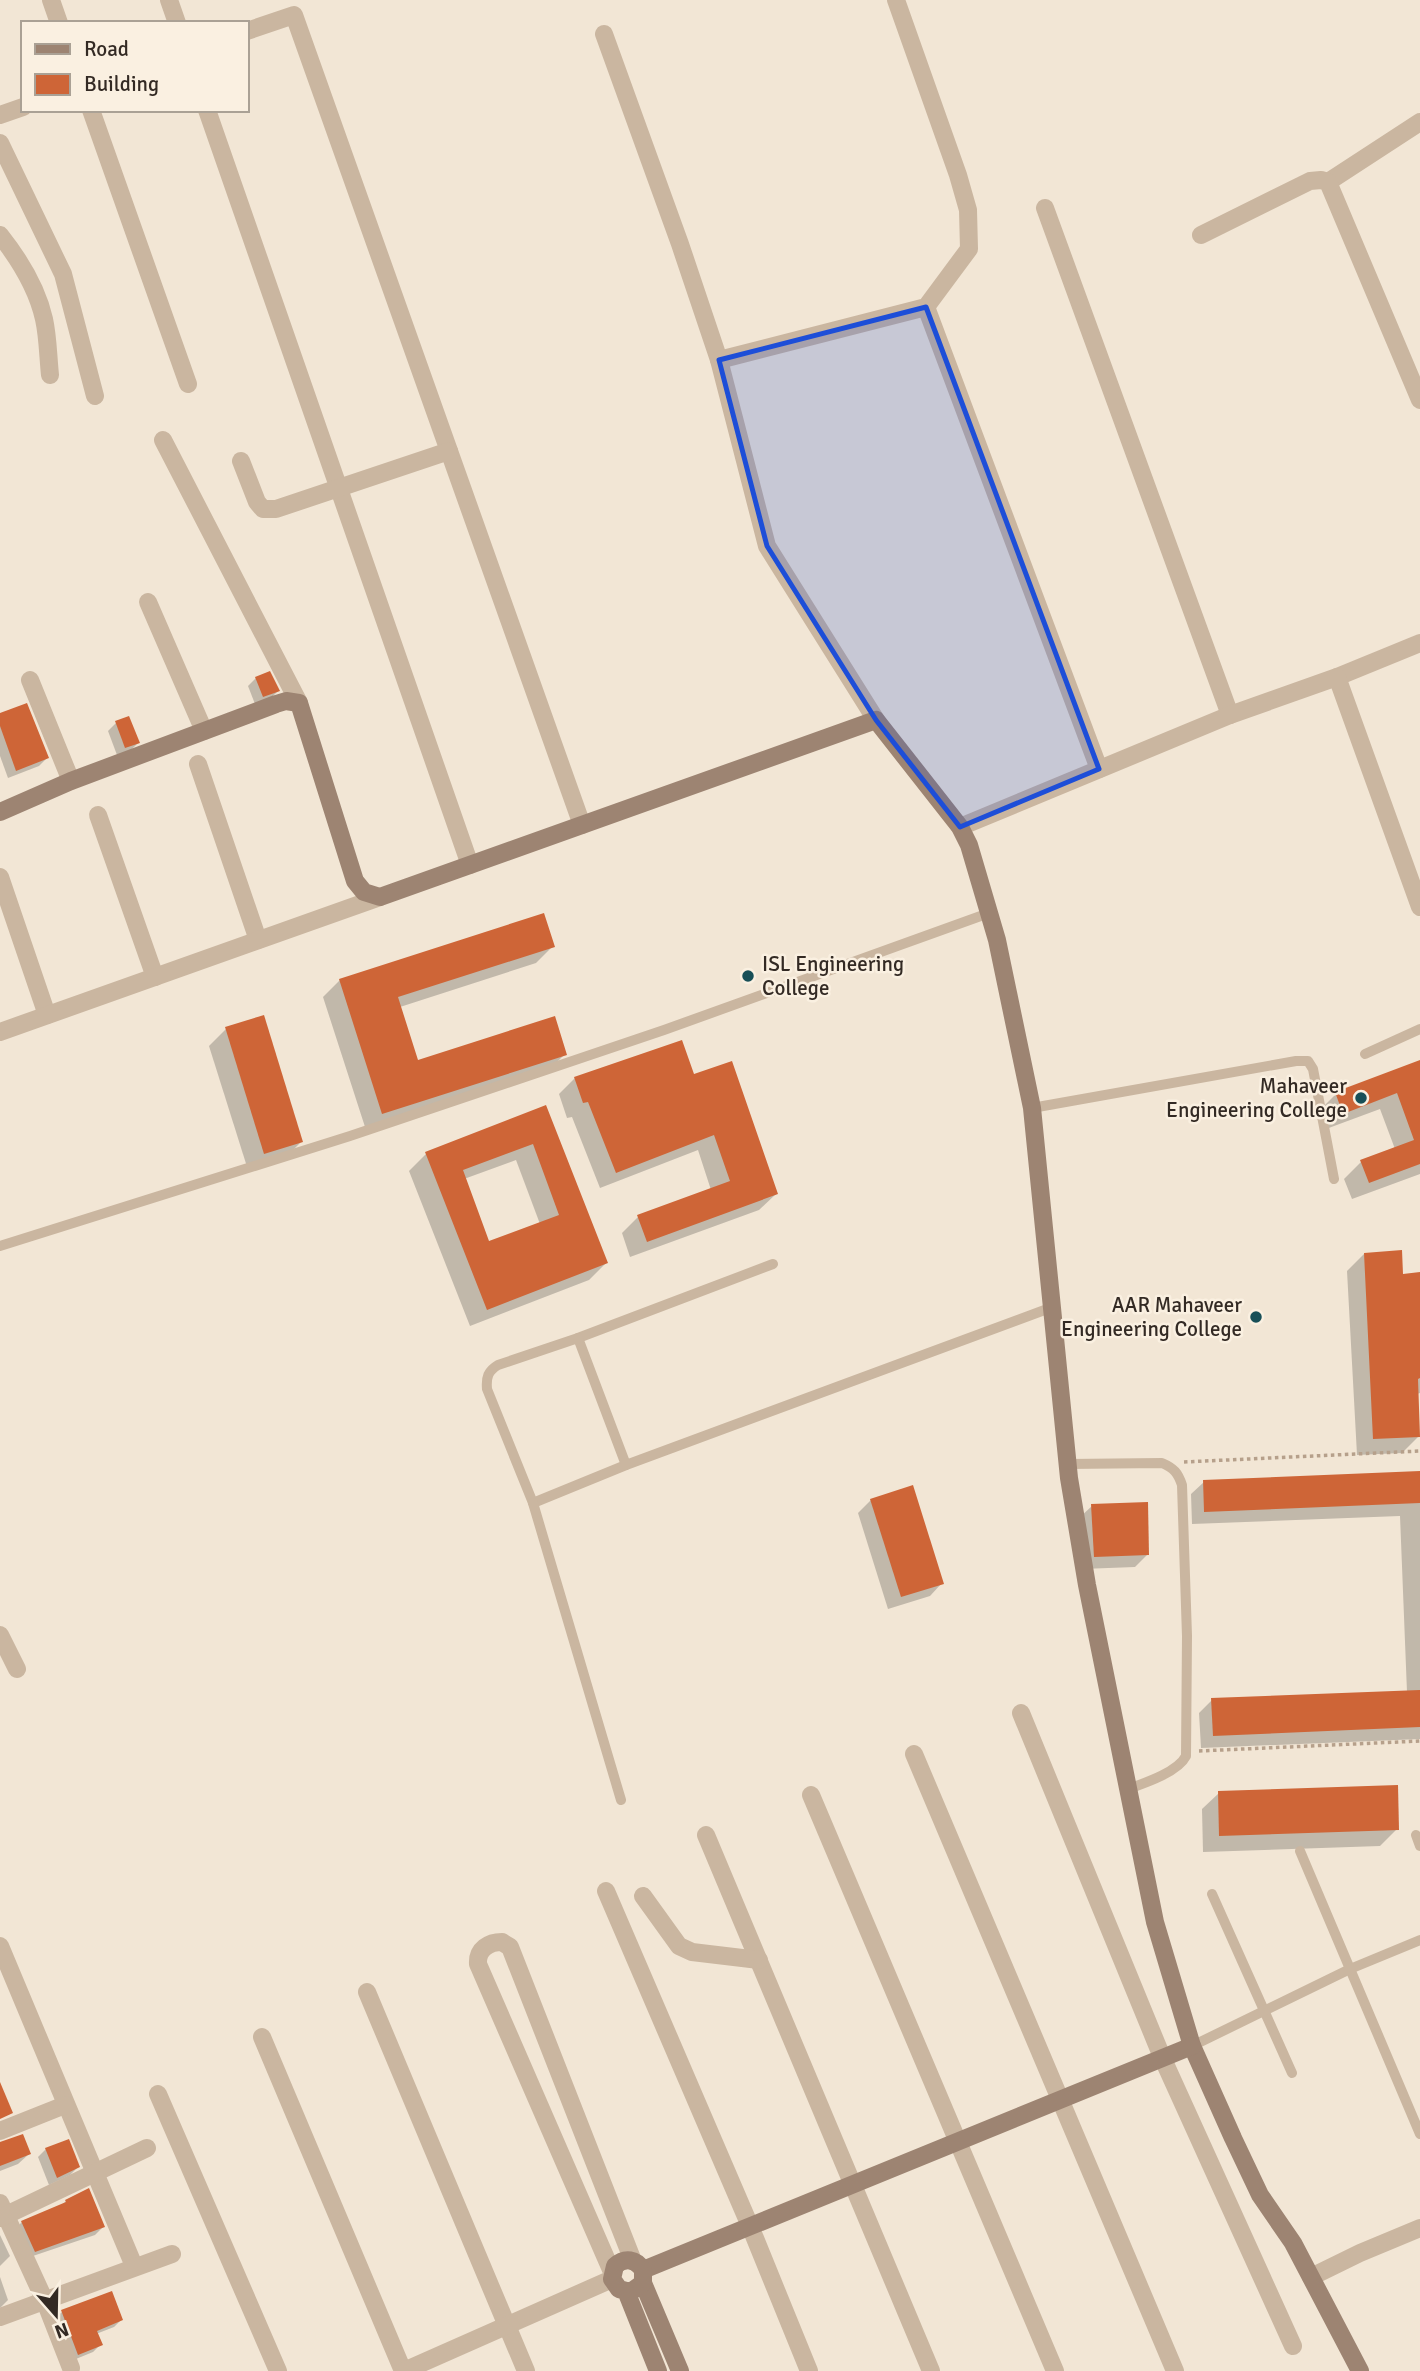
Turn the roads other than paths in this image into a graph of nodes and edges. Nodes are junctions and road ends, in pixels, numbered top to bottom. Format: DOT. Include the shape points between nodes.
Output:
graph roads {
  1 [pos="51,0"];
  2 [pos="169,0"];
  3 [pos="896,0"];
  4 [pos="292,8"];
  5 [pos="58,21"];
  6 [pos="176,21"];
  7 [pos="248,30"];
  8 [pos="604,34"];
  9 [pos="21,108"];
  10 [pos="92,112"];
  11 [pos="208,112"];
  12 [pos="0,115"];
  13 [pos="1420,122"];
  14 [pos="0,143"];
  15 [pos="1328,182"];
  16 [pos="1045,208"];
  17 [pos="0,235"];
  18 [pos="1201,235"];
  19 [pos="926,307"];
  20 [pos="719,360"];
  21 [pos="50,375"];
  22 [pos="188,384"];
  23 [pos="95,396"];
  24 [pos="1420,400"];
  25 [pos="163,440"];
  26 [pos="449,451"];
  27 [pos="240,461"];
  28 [pos="339,487"];
  29 [pos="148,602"];
  30 [pos="1420,643"];
  31 [pos="1337,677"];
  32 [pos="30,680"];
  33 [pos="299,703"];
  34 [pos="1230,715"];
  35 [pos="876,720"];
  36 [pos="204,731"];
  37 [pos="198,764"];
  38 [pos="1099,769"];
  39 [pos="71,781"];
  40 [pos="0,812"];
  41 [pos="99,815"];
  42 [pos="582,825"];
  43 [pos="960,827"];
  44 [pos="470,865"];
  45 [pos="0,877"];
  46 [pos="380,897"];
  47 [pos="1420,907"];
  48 [pos="989,913"];
  49 [pos="258,940"];
  50 [pos="155,977"];
  51 [pos="47,1015"];
  52 [pos="1420,1029"];
  53 [pos="0,1032"];
  54 [pos="1365,1054"];
  55 [pos="1032,1108"];
  56 [pos="1334,1179"];
  57 [pos="0,1246"];
  58 [pos="773,1264"];
  59 [pos="1051,1308"];
  60 [pos="578,1338"];
  61 [pos="1068,1464"];
  62 [pos="626,1465"];
  63 [pos="533,1503"];
  64 [pos="0,1635"];
  65 [pos="17,1669"];
  66 [pos="1021,1713"];
  67 [pos="914,1754"];
  68 [pos="1128,1789"];
  69 [pos="811,1795"];
  70 [pos="621,1800"];
  71 [pos="706,1835"];
  72 [pos="1300,1851"];
  73 [pos="606,1891"];
  74 [pos="1212,1894"];
  75 [pos="643,1896"];
  76 [pos="1420,1940"];
  77 [pos="0,1947"];
  78 [pos="759,1960"];
  79 [pos="1350,1969"];
  80 [pos="367,1992"];
  81 [pos="1262,2010"];
  82 [pos="262,2037"];
  83 [pos="1192,2046"];
  84 [pos="1162,2057"];
  85 [pos="1292,2073"];
  86 [pos="158,2094"];
  87 [pos="1061,2098"];
  88 [pos="65,2105"];
  89 [pos="0,2131"];
  90 [pos="1420,2134"];
  91 [pos="958,2141"];
  92 [pos="147,2148"];
  93 [pos="95,2175"];
  94 [pos="853,2183"];
  95 [pos="2,2212"];
  96 [pos="750,2226"];
  97 [pos="1420,2228"];
  98 [pos="172,2253"];
  99 [pos="134,2266"];
  100 [pos="640,2271"];
  101 [pos="612,2275"];
  102 [pos="1311,2277"];
  103 [pos="626,2291"];
  104 [pos="44,2299"];
  105 [pos="0,2317"];
  106 [pos="507,2325"];
  107 [pos="1293,2346"];
  108 [pos="71,2368"];
  109 [pos="278,2371"];
  110 [pos="403,2371"];
  111 [pos="526,2371"];
  112 [pos="658,2371"];
  113 [pos="680,2371"];
  114 [pos="809,2371"];
  115 [pos="931,2371"];
  116 [pos="1055,2371"];
  117 [pos="1175,2371"];
  118 [pos="1360,2371"];
  1 -- 5 [label="street"];
  2 -- 6 [label="street"];
  3 -- 19 [label="street" via="968,211 969,250"];
  4 -- 7 [label="street"];
  4 -- 26 [label="street"];
  8 -- 20 [label="street"];
  9 -- 12 [label="street"];
  10 -- 22 [label="street"];
  11 -- 28 [label="street"];
  13 -- 15 [label="street"];
  14 -- 23 [label="street" via="63,274"];
  15 -- 18 [label="street" via="1310,181"];
  15 -- 24 [label="street"];
  16 -- 34 [label="street"];
  17 -- 21 [label="street" via="35,292 44,319"];
  19 -- 20 [label="street"];
  19 -- 38 [label="street"];
  20 -- 35 [label="street" via="767,546"];
  25 -- 33 [label="street"];
  26 -- 28 [label="street"];
  26 -- 42 [label="street"];
  27 -- 28 [label="street" via="263,509 276,509"];
  28 -- 44 [label="street"];
  29 -- 36 [label="street"];
  30 -- 31 [label="street"];
  31 -- 34 [label="street"];
  31 -- 47 [label="street"];
  32 -- 39 [label="street"];
  33 -- 36 [label="street" via="286,701"];
  33 -- 46 [label="street" via="355,881 364,892"];
  34 -- 38 [label="street"];
  35 -- 42 [label="street"];
  35 -- 43 [label="street"];
  36 -- 39 [label="street"];
  37 -- 49 [label="street"];
  38 -- 43 [label="street"];
  39 -- 40 [label="street"];
  41 -- 50 [label="street"];
  42 -- 44 [label="street"];
  43 -- 48 [label="street"];
  44 -- 46 [label="street"];
  45 -- 51 [label="street"];
  46 -- 49 [label="street"];
  48 -- 55 [label="street"];
  48 -- 57 [label="lane" via="350,1136"];
  49 -- 50 [label="street"];
  50 -- 51 [label="street"];
  51 -- 53 [label="street"];
  52 -- 54 [label="lane"];
  55 -- 56 [label="lane" via="1308,1061"];
  55 -- 59 [label="street"];
  58 -- 60 [label="lane"];
  59 -- 61 [label="street"];
  59 -- 62 [label="lane"];
  60 -- 62 [label="lane"];
  60 -- 63 [label="lane" via="498,1365 489,1370 486,1379"];
  61 -- 68 [label="street"];
  61 -- 68 [label="lane" via="1171,1466 1182,1485 1185,1760"];
  62 -- 63 [label="lane"];
  63 -- 70 [label="lane"];
  64 -- 65 [label="street"];
  66 -- 84 [label="street"];
  67 -- 87 [label="street"];
  68 -- 83 [label="street" via="1155,1922"];
  69 -- 91 [label="street"];
  71 -- 78 [label="street"];
  72 -- 79 [label="lane"];
  73 -- 96 [label="street"];
  74 -- 81 [label="lane"];
  75 -- 78 [label="street" via="679,1946 692,1952"];
  76 -- 79 [label="lane"];
  77 -- 88 [label="street"];
  78 -- 94 [label="street"];
  79 -- 81 [label="lane"];
  79 -- 90 [label="lane"];
  80 -- 106 [label="street"];
  81 -- 83 [label="lane"];
  81 -- 85 [label="lane"];
  82 -- 110 [label="street"];
  83 -- 84 [label="street"];
  83 -- 102 [label="street" via="1260,2195"];
  84 -- 87 [label="street"];
  84 -- 107 [label="street"];
  86 -- 109 [label="street"];
  87 -- 91 [label="street"];
  87 -- 117 [label="street"];
  88 -- 89 [label="street"];
  88 -- 93 [label="street"];
  91 -- 94 [label="street"];
  91 -- 116 [label="street"];
  92 -- 93 [label="street"];
  93 -- 95 [label="street"];
  93 -- 99 [label="street"];
  94 -- 96 [label="street"];
  94 -- 115 [label="street"];
  95 -- 104 [label="street"];
  96 -- 100 [label="street"];
  96 -- 114 [label="street"];
  97 -- 102 [label="street"];
  98 -- 99 [label="street"];
  99 -- 104 [label="street"];
  100 -- 101 [label="street" via="620,2262"];
  100 -- 101 [label="street" via="509,1947 502,1942 485,1946 478,1954 478,1964"];
  100 -- 103 [label="street" via="632,2291"];
  100 -- 113 [label="street"];
  101 -- 103 [label="street" via="614,2285"];
  101 -- 106 [label="street"];
  102 -- 118 [label="street"];
  103 -- 112 [label="street"];
  104 -- 105 [label="street"];
  104 -- 108 [label="street"];
  106 -- 110 [label="street"];
  106 -- 111 [label="street"];
}
